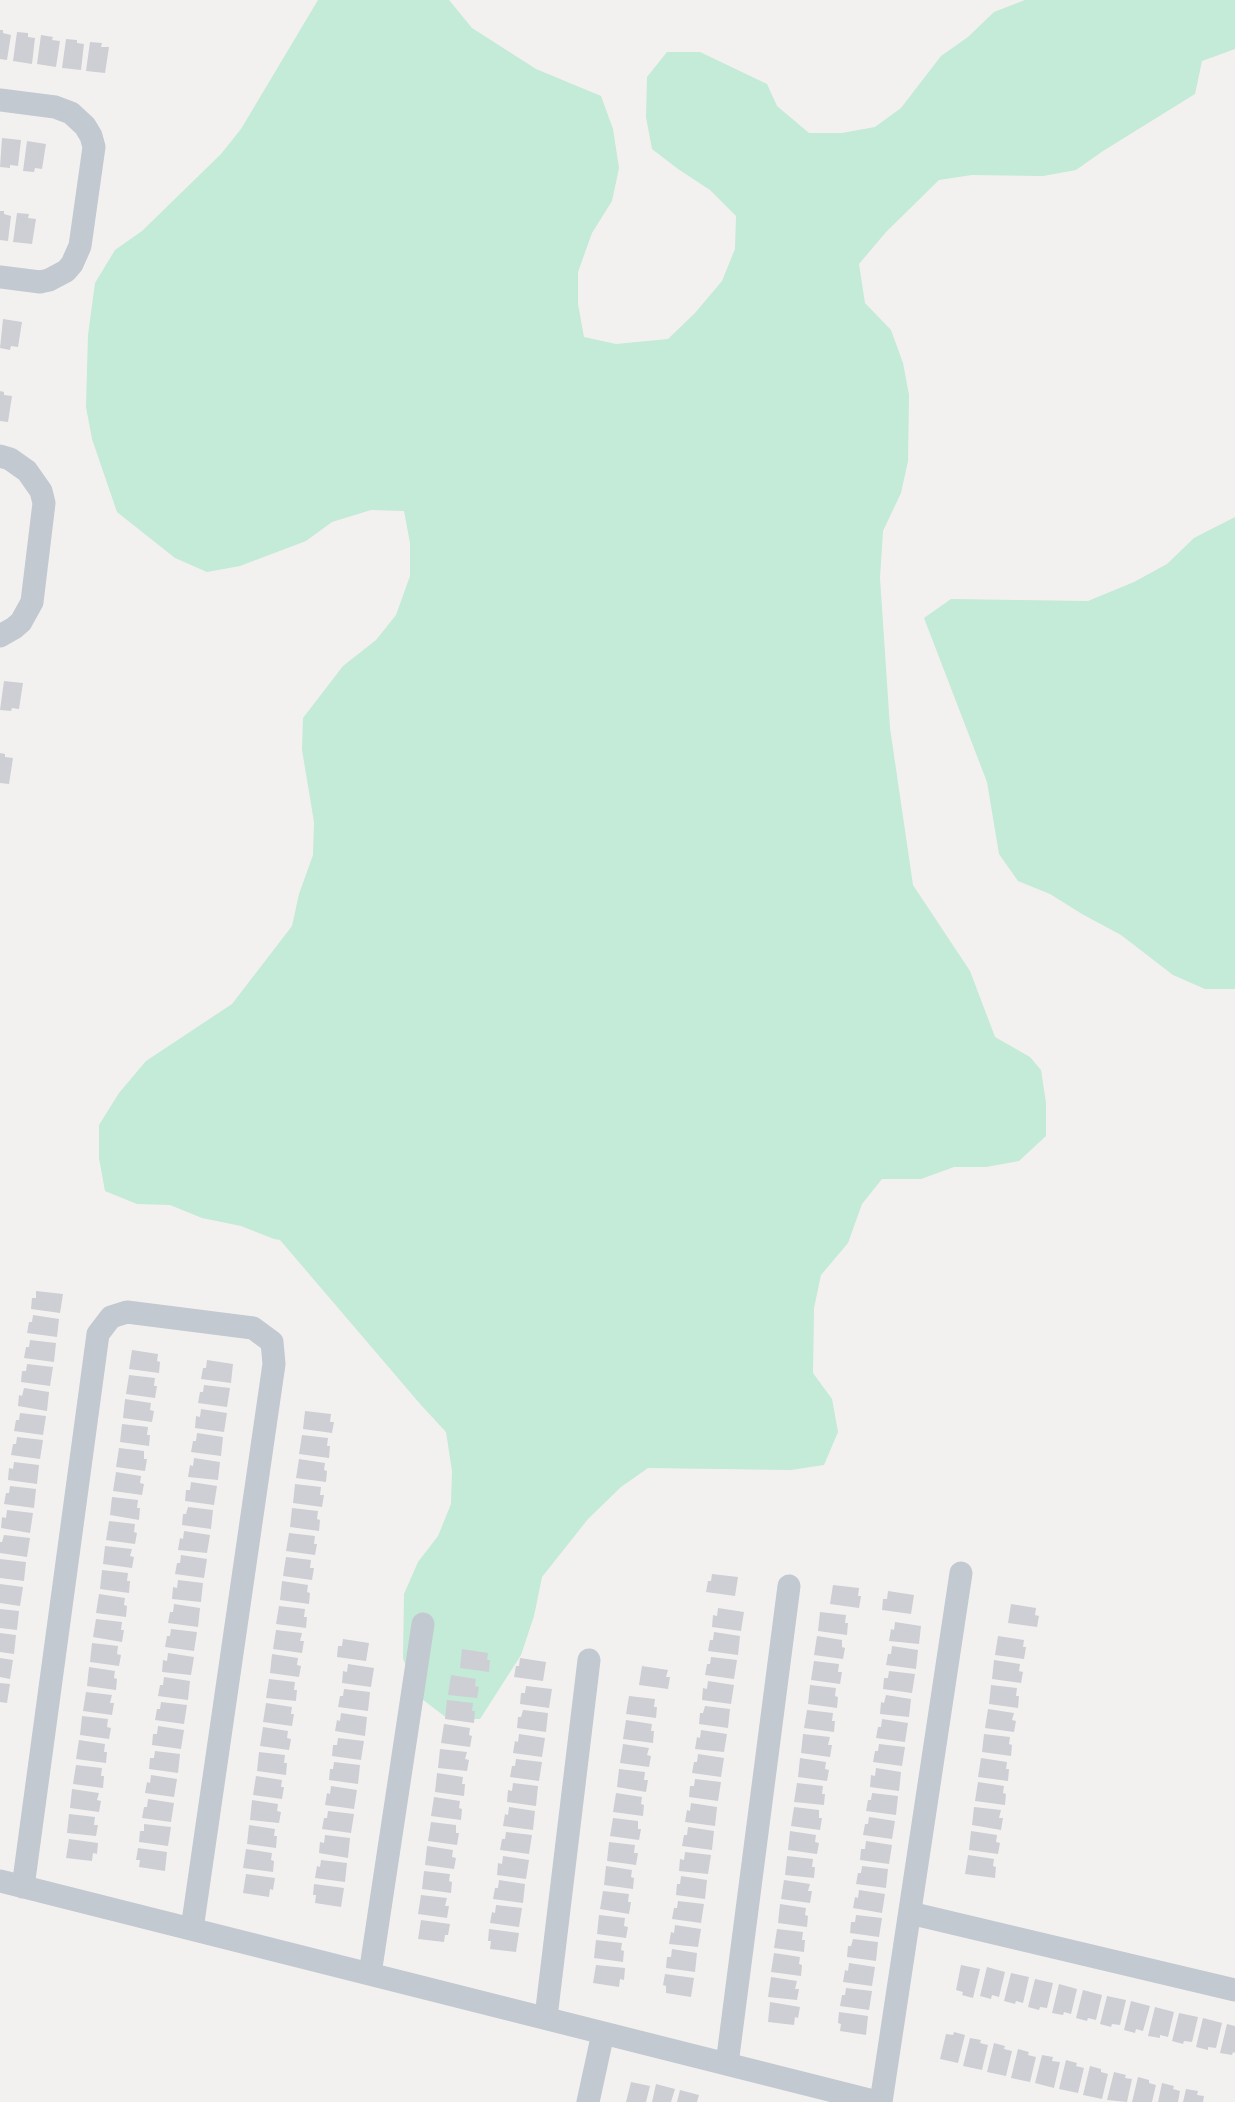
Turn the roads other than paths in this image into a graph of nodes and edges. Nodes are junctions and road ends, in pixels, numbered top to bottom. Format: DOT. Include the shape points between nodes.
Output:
graph roads {
  1 [pos="0,100"];
  2 [pos="0,277"];
  3 [pos="0,456"];
  4 [pos="0,636"];
  5 [pos="961,1573"];
  6 [pos="789,1586"];
  7 [pos="423,1624"];
  8 [pos="589,1660"];
  9 [pos="0,1881"];
  10 [pos="23,1887"];
  11 [pos="909,1913"];
  12 [pos="192,1929"];
  13 [pos="370,1974"];
  14 [pos="1235,1990"];
  15 [pos="546,2017"];
  16 [pos="603,2033"];
  17 [pos="727,2064"];
  18 [pos="587,2102"];
  19 [pos="879,2102"];
  1 -- 2 [label="street" via="71,113 85,126 94,147 80,246 72,264 58,276 40,282"];
  3 -- 4 [label="street" via="27,471 44,503 32,602 21,622"];
  5 -- 11 [label="street"];
  6 -- 17 [label="street"];
  7 -- 13 [label="street"];
  8 -- 15 [label="street"];
  9 -- 10 [label="street"];
  10 -- 12 [label="street"];
  10 -- 12 [label="street" via="98,1334 111,1317 127,1312 253,1328 272,1342 274,1364"];
  11 -- 14 [label="street"];
  11 -- 19 [label="street"];
  12 -- 13 [label="street"];
  13 -- 15 [label="street"];
  15 -- 16 [label="street"];
  16 -- 17 [label="street"];
  16 -- 18 [label="street"];
  17 -- 19 [label="street"];
}
